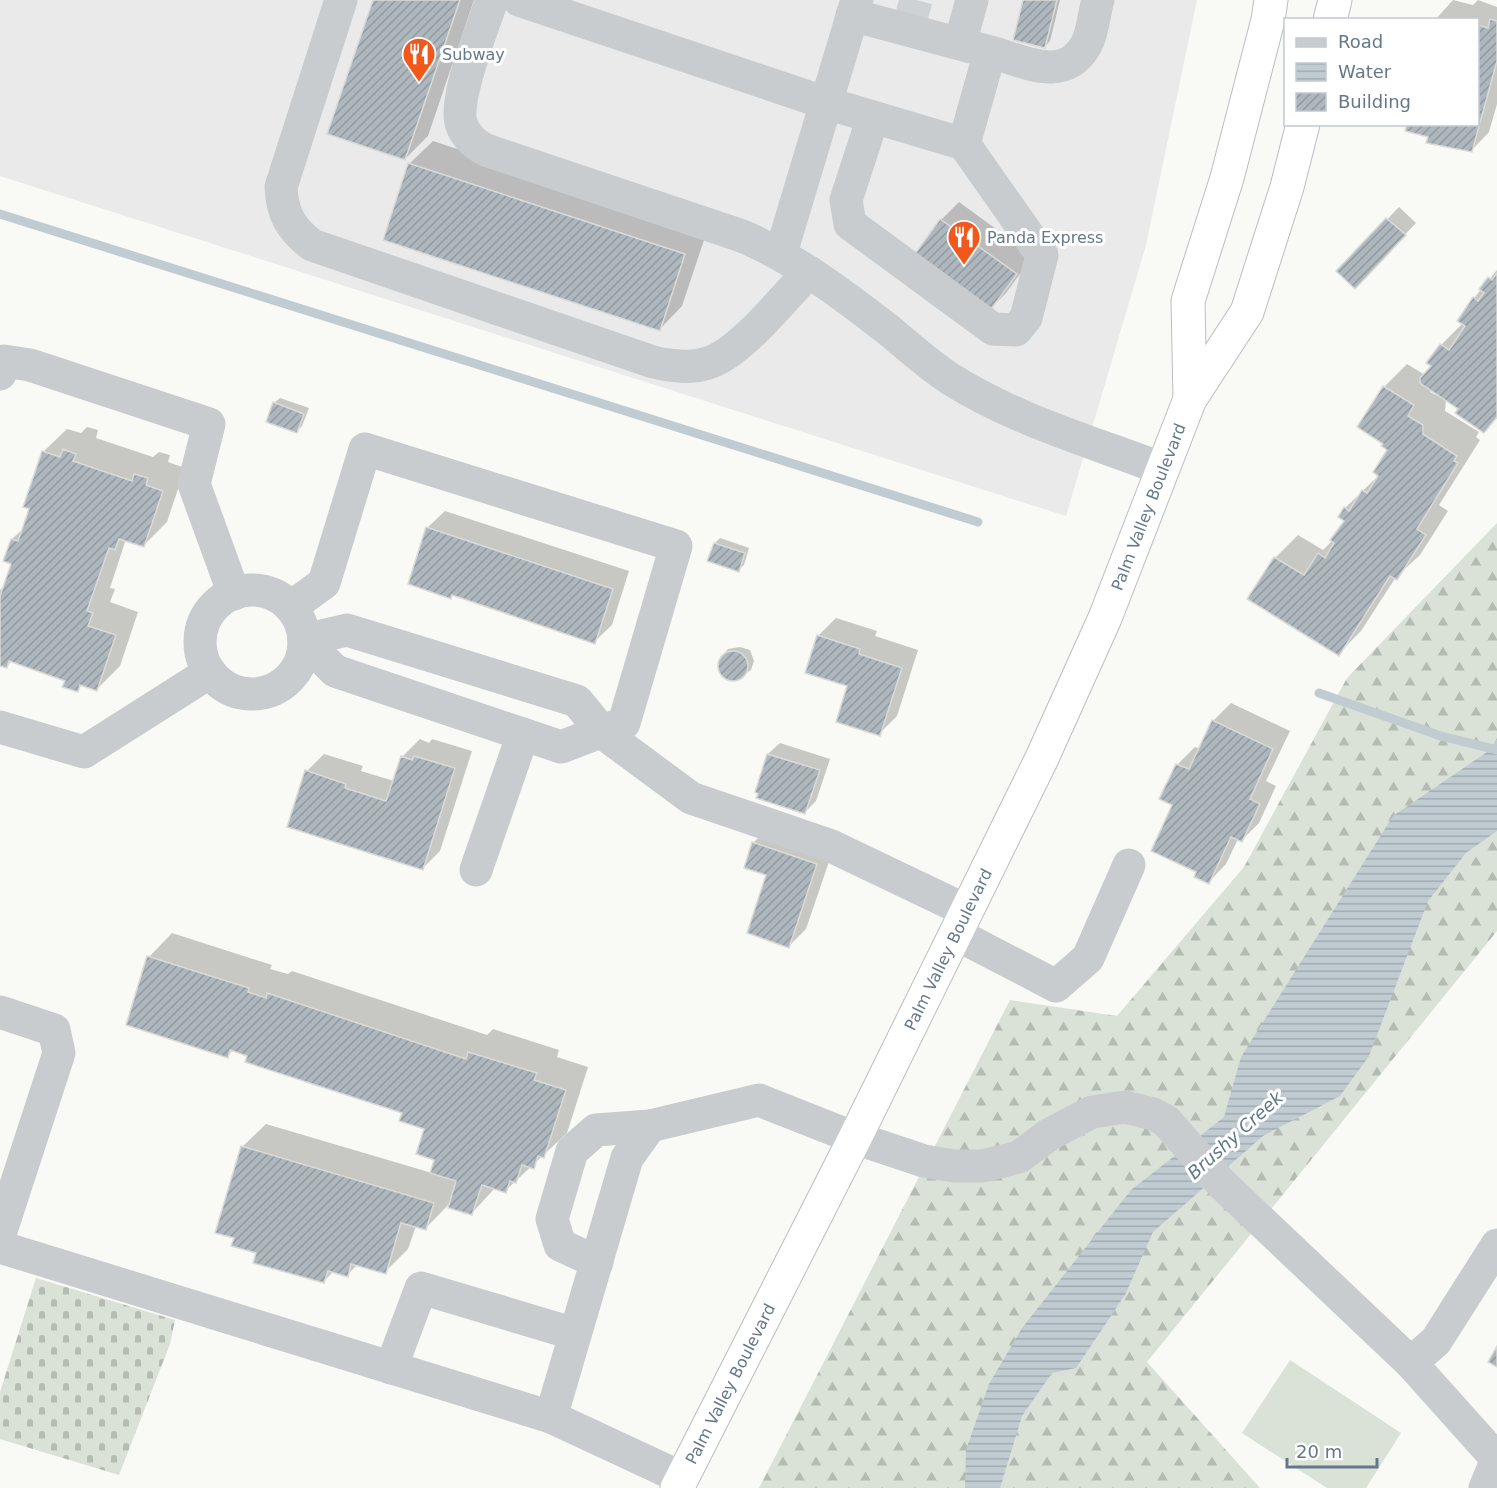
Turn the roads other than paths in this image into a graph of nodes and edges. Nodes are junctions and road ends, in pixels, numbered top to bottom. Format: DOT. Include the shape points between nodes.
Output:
graph roads {
  1 [pos="340,0"];
  2 [pos="492,0"];
  3 [pos="519,0"];
  4 [pos="972,0"];
  5 [pos="1098,0"];
  6 [pos="1270,0"];
  7 [pos="1335,0"];
  8 [pos="854,8"];
  9 [pos="1330,18"];
  10 [pos="975,48"];
  11 [pos="826,103"];
  12 [pos="873,117"];
  13 [pos="1302,126"];
  14 [pos="964,144"];
  15 [pos="781,253"];
  16 [pos="809,272"];
  17 [pos="0,374"];
  18 [pos="1190,399"];
  19 [pos="1162,469"];
  20 [pos="234,594"];
  21 [pos="291,607"];
  22 [pos="304,640"];
  23 [pos="210,672"];
  24 [pos="0,727"];
  25 [pos="603,733"];
  26 [pos="523,734"];
  27 [pos="1129,865"];
  28 [pos="476,870"];
  29 [pos="961,923"];
  30 [pos="0,1012"];
  31 [pos="650,1126"];
  32 [pos="855,1138"];
  33 [pos="0,1234"];
  34 [pos="1497,1245"];
  35 [pos="0,1247"];
  36 [pos="597,1262"];
  37 [pos="575,1334"];
  38 [pos="1411,1363"];
  39 [pos="391,1368"];
  40 [pos="550,1417"];
  41 [pos="680,1483"];
  42 [pos="1485,1488"];
  1 -- 16 [label="lane" via="281,187 289,223 312,245 672,366 708,363 723,356"];
  2 -- 15 [label="lane" via="461,98 461,123 474,144"];
  3 -- 11 [label="lane"];
  4 -- 10 [label="lane"];
  5 -- 10 [label="lane" via="1086,45 1067,65 1054,69"];
  6 -- 18 [label="highway, Palm Valley Boulevard" via="1227,178 1188,302"];
  7 -- 9 [label="highway"];
  8 -- 10 [label="lane"];
  8 -- 11 [label="lane"];
  10 -- 14 [label="lane"];
  11 -- 12 [label="lane"];
  11 -- 15 [label="lane"];
  12 -- 14 [label="lane"];
  12 -- 14 [label="lane" via="846,200 850,224 993,329 1016,330 1026,318 1042,255"];
  13 -- 18 [label="highway, Palm Valley Boulevard" via="1247,312"];
  15 -- 16 [label="lane"];
  16 -- 19 [label="lane" via="929,364 975,394"];
  17 -- 20 [label="lane" via="4,361 30,365 208,424 194,484"];
  18 -- 19 [label="highway, Palm Valley Boulevard"];
  19 -- 29 [label="highway, Palm Valley Boulevard" via="1105,618"];
  20 -- 21 [label="lane" via="260,591 277,596"];
  20 -- 23 [label="lane" via="213,608 204,624 202,657"];
  21 -- 22 [label="lane"];
  21 -- 25 [label="lane" via="324,583 365,449 676,546 624,723"];
  22 -- 23 [label="lane" via="295,672 269,692 236,692"];
  22 -- 25 [label="lane" via="347,630 577,700"];
  22 -- 26 [label="lane" via="335,671"];
  23 -- 24 [label="lane" via="84,752"];
  25 -- 26 [label="lane" via="561,747"];
  25 -- 29 [label="lane" via="691,798 829,845"];
  26 -- 28 [label="lane"];
  27 -- 29 [label="lane" via="1088,958 1056,986"];
  29 -- 32 [label="highway, Palm Valley Boulevard"];
  30 -- 33 [label="lane" via="54,1030 59,1053"];
  31 -- 32 [label="lane" via="759,1100"];
  31 -- 36 [label="lane" via="627,1158"];
  31 -- 36 [label="lane" via="596,1130 572,1151 552,1219 560,1245"];
  32 -- 38 [label="lane" via="924,1161 983,1166 1019,1157 1050,1134 1092,1112 1125,1107 1153,1114 1166,1121 1222,1184"];
  32 -- 41 [label="highway, Palm Valley Boulevard"];
  34 -- 38 [label="lane" via="1436,1341"];
  35 -- 39 [label="lane"];
  36 -- 37 [label="lane"];
  37 -- 39 [label="lane" via="421,1288"];
  37 -- 40 [label="lane"];
  38 -- 42 [label="lane" via="1497,1459"];
  39 -- 40 [label="lane"];
  40 -- 41 [label="lane"];
}
